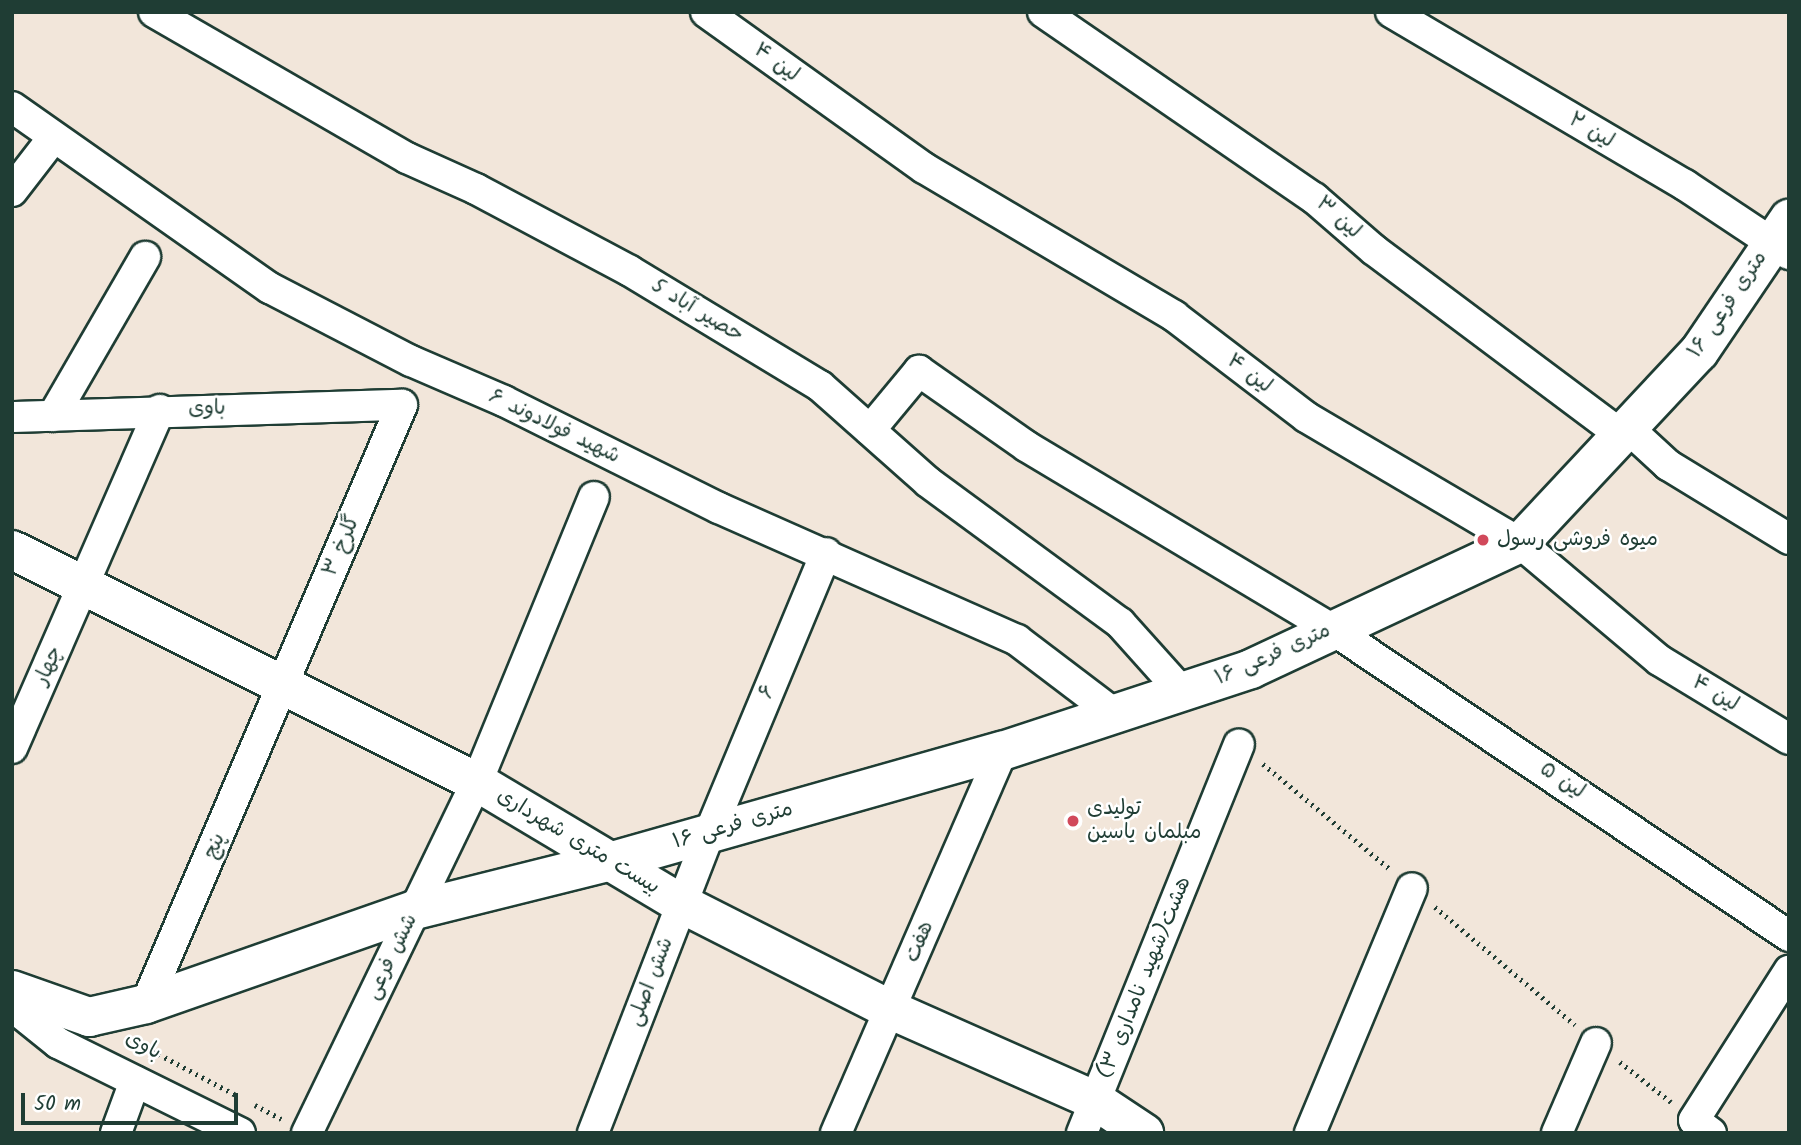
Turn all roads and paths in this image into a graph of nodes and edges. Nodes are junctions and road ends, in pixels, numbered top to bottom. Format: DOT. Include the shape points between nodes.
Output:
graph roads {
  1 [pos="154,12"];
  2 [pos="706,12"];
  3 [pos="1043,12"];
  4 [pos="1391,12"];
  5 [pos="12,107"];
  6 [pos="53,138"];
  7 [pos="12,191"];
  8 [pos="1782,238"];
  9 [pos="145,257"];
  10 [pos="402,405"];
  11 [pos="159,410"];
  12 [pos="52,415"];
  13 [pos="12,417"];
  14 [pos="870,430"];
  15 [pos="1627,433"];
  16 [pos="594,497"];
  17 [pos="1789,539"];
  18 [pos="1520,543"];
  19 [pos="12,550"];
  20 [pos="826,553"];
  21 [pos="85,584"];
  22 [pos="1332,629"];
  23 [pos="281,687"];
  24 [pos="1182,692"];
  25 [pos="1113,713"];
  26 [pos="1789,739"];
  27 [pos="1239,744"];
  28 [pos="12,748"];
  29 [pos="1002,751"];
  30 [pos="477,782"];
  31 [pos="710,832"];
  32 [pos="612,861"];
  33 [pos="1412,888"];
  34 [pos="682,904"];
  35 [pos="415,909"];
  36 [pos="1789,936"];
  37 [pos="1789,971"];
  38 [pos="12,990"];
  39 [pos="146,1004"];
  40 [pos="12,1006"];
  41 [pos="891,1010"];
  42 [pos="89,1017"];
  43 [pos="1596,1043"];
  44 [pos="135,1081"];
  45 [pos="1088,1117"];
  46 [pos="301,1130"];
  47 [pos="116,1133"];
  48 [pos="240,1133"];
  49 [pos="593,1133"];
  50 [pos="836,1133"];
  51 [pos="1144,1133"];
  52 [pos="1310,1133"];
  53 [pos="1557,1133"];
  54 [pos="1711,1133"];
  1 -- 14 [label="street, حصیر آباد 5" via="407,158 476,188 630,271 820,386"];
  2 -- 18 [label="street, لین ۴" via="924,168 1174,316 1306,417"];
  3 -- 15 [label="street, لین ۳" via="1304,190 1374,250"];
  4 -- 8 [label="street, لین ۲"];
  5 -- 6 [label="street, شهید فولادوند ۶"];
  6 -- 7 [label="street"];
  6 -- 20 [label="street, شهید فولادوند ۶" via="270,288 411,361 504,401 719,508"];
  8 -- 15 [label="street, ۱۶ متری فرعی" via="1699,352"];
  9 -- 12 [label="street"];
  10 -- 11 [label="street, باوی"];
  10 -- 23 [label="street, گلرخ ۳"];
  11 -- 12 [label="street, باوی"];
  11 -- 21 [label="street, چهار"];
  12 -- 13 [label="street, باوی"];
  14 -- 22 [label="street, لین ۵" via="919,371 1026,446"];
  14 -- 24 [label="street, حصیر آباد 5" via="928,482 1121,623"];
  15 -- 17 [label="street, لین ۳" via="1668,465"];
  15 -- 18 [label="street, ۱۶ متری فرعی"];
  16 -- 30 [label="street, شش فرعی"];
  18 -- 22 [label="street, ۱۶ متری فرعی"];
  18 -- 26 [label="street, لین ۴" via="1659,660"];
  19 -- 21 [label="street, بیست متری شهرداری"];
  20 -- 25 [label="street, شهید فولادوند ۶" via="1017,640"];
  20 -- 31 [label="street, ۶"];
  21 -- 23 [label="street, بیست متری شهرداری"];
  21 -- 28 [label="street, چهار"];
  22 -- 24 [label="street, ۱۶ متری فرعی" via="1251,669"];
  22 -- 36 [label="street, لین ۵"];
  23 -- 30 [label="street, بیست متری شهرداری"];
  23 -- 39 [label="street, پنج"];
  24 -- 25 [label="street, ۱۶ متری فرعی"];
  25 -- 29 [label="street, ۱۶ متری فرعی"];
  27 -- 45 [label="street, هشت(شهید نامداری ۳)"];
  29 -- 31 [label="street, ۱۶ متری فرعی"];
  29 -- 41 [label="street, هفت"];
  30 -- 32 [label="street, بیست متری شهرداری"];
  30 -- 35 [label="street, شش فرعی"];
  31 -- 32 [label="street, ۱۶ متری فرعی"];
  31 -- 34 [label="street, شش اصلی"];
  32 -- 34 [label="street, بیست متری شهرداری"];
  32 -- 35 [label="street, ۱۶ متری فرعی"];
  33 -- 52 [label="street"];
  34 -- 41 [label="street, بیست متری شهرداری"];
  34 -- 49 [label="street, شش اصلی"];
  35 -- 39 [label="street, ۱۶ متری فرعی"];
  35 -- 46 [label="street, شش فرعی"];
  37 -- 54 [label="street" via="1694,1120"];
  38 -- 42 [label="street"];
  39 -- 42 [label="street, ۱۶ متری فرعی"];
  40 -- 44 [label="street, باوی" via="58,1043"];
  41 -- 45 [label="street, بیست متری شهرداری"];
  41 -- 50 [label="street, هفت"];
  42 -- 46 [label="path, باوی"];
  43 -- 53 [label="street"];
  44 -- 47 [label="street"];
  44 -- 48 [label="street, باوی"];
  45 -- 51 [label="street, بیست متری شهرداری"];
}
